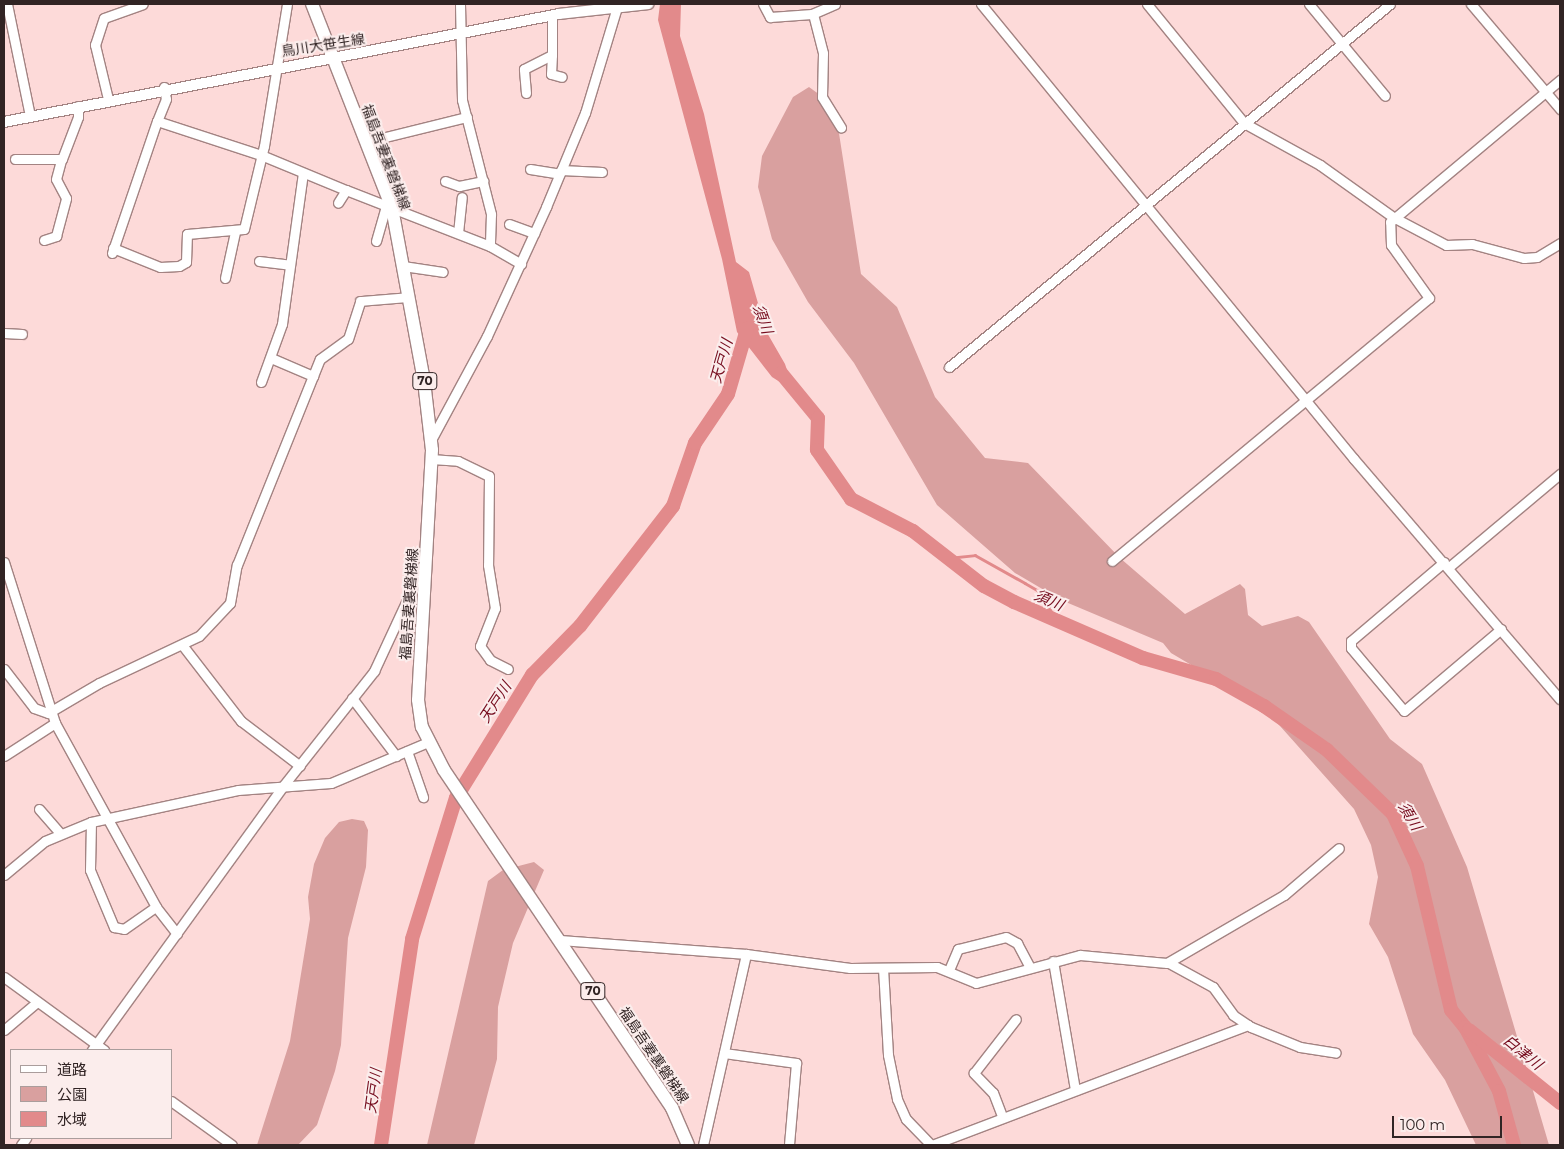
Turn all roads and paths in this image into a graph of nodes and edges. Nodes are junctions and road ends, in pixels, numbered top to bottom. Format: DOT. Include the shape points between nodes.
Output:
graph roads {
  1 [pos="7,4"];
  2 [pos="143,4"];
  3 [pos="287,4"];
  4 [pos="312,4"];
  5 [pos="460,4"];
  6 [pos="646,4"];
  7 [pos="763,4"];
  8 [pos="835,4"];
  9 [pos="981,4"];
  10 [pos="1147,4"];
  11 [pos="1309,4"];
  12 [pos="1390,4"];
  13 [pos="1471,4"];
  14 [pos="618,5"];
  15 [pos="814,14"];
  16 [pos="552,15"];
  17 [pos="460,36"];
  18 [pos="1342,42"];
  19 [pos="552,55"];
  20 [pos="331,57"];
  21 [pos="274,66"];
  22 [pos="562,77"];
  23 [pos="1560,80"];
  24 [pos="164,87"];
  25 [pos="1546,92"];
  26 [pos="526,93"];
  27 [pos="1384,96"];
  28 [pos="108,99"];
  29 [pos="78,106"];
  30 [pos="1560,109"];
  31 [pos="30,116"];
  32 [pos="467,117"];
  33 [pos="157,121"];
  34 [pos="4,122"];
  35 [pos="1244,123"];
  36 [pos="841,128"];
  37 [pos="366,142"];
  38 [pos="261,155"];
  39 [pos="15,160"];
  40 [pos="61,160"];
  41 [pos="530,169"];
  42 [pos="303,172"];
  43 [pos="560,172"];
  44 [pos="602,172"];
  45 [pos="445,181"];
  46 [pos="483,181"];
  47 [pos="346,190"];
  48 [pos="462,197"];
  49 [pos="338,203"];
  50 [pos="1146,203"];
  51 [pos="389,208"];
  52 [pos="1393,217"];
  53 [pos="509,224"];
  54 [pos="235,232"];
  55 [pos="458,233"];
  56 [pos="534,234"];
  57 [pos="44,240"];
  58 [pos="376,241"];
  59 [pos="1560,245"];
  60 [pos="490,246"];
  61 [pos="259,261"];
  62 [pos="521,264"];
  63 [pos="290,265"];
  64 [pos="403,266"];
  65 [pos="442,272"];
  66 [pos="225,278"];
  67 [pos="409,297"];
  68 [pos="4,333"];
  69 [pos="22,334"];
  70 [pos="271,358"];
  71 [pos="949,367"];
  72 [pos="313,376"];
  73 [pos="261,382"];
  74 [pos="1306,399"];
  75 [pos="431,440"];
  76 [pos="431,459"];
  77 [pos="1560,474"];
  78 [pos="427,559"];
  79 [pos="1112,561"];
  80 [pos="1447,564"];
  81 [pos="4,565"];
  82 [pos="1501,629"];
  83 [pos="183,646"];
  84 [pos="4,669"];
  85 [pos="508,669"];
  86 [pos="352,698"];
  87 [pos="1560,699"];
  88 [pos="51,712"];
  89 [pos="55,722"];
  90 [pos="428,742"];
  91 [pos="407,752"];
  92 [pos="4,756"];
  93 [pos="396,756"];
  94 [pos="300,766"];
  95 [pos="283,786"];
  96 [pos="423,796"];
  97 [pos="39,809"];
  98 [pos="106,818"];
  99 [pos="92,822"];
  100 [pos="60,833"];
  101 [pos="1338,848"];
  102 [pos="4,875"];
  103 [pos="156,907"];
  104 [pos="177,934"];
  105 [pos="560,940"];
  106 [pos="746,954"];
  107 [pos="1053,961"];
  108 [pos="1169,963"];
  109 [pos="1030,967"];
  110 [pos="883,968"];
  111 [pos="948,970"];
  112 [pos="4,977"];
  113 [pos="36,1003"];
  114 [pos="1016,1019"];
  115 [pos="1248,1025"];
  116 [pos="4,1030"];
  117 [pos="97,1048"];
  118 [pos="724,1052"];
  119 [pos="1336,1053"];
  120 [pos="1076,1090"];
  121 [pos="172,1102"];
  122 [pos="1002,1116"];
  123 [pos="232,1145"];
  124 [pos="688,1145"];
  125 [pos="703,1145"];
  126 [pos="789,1145"];
  127 [pos="932,1145"];
  1 -- 31 [label="street"];
  2 -- 28 [label="street" via="104,18 95,45"];
  3 -- 21 [label="street"];
  4 -- 20 [label="main road, 福島吾妻裏磐梯線 / 70"];
  5 -- 17 [label="street"];
  6 -- 14 [label="street, 鳥川大笹生線"];
  7 -- 15 [label="street" via="770,17"];
  8 -- 15 [label="street"];
  9 -- 50 [label="street"];
  10 -- 35 [label="street"];
  11 -- 18 [label="street"];
  12 -- 18 [label="street"];
  13 -- 25 [label="street"];
  14 -- 16 [label="street, 鳥川大笹生線"];
  14 -- 43 [label="street" via="585,113"];
  15 -- 36 [label="street" via="823,53 822,97"];
  16 -- 17 [label="street, 鳥川大笹生線"];
  16 -- 19 [label="street"];
  17 -- 20 [label="street, 鳥川大笹生線"];
  17 -- 32 [label="street"];
  18 -- 27 [label="street"];
  18 -- 35 [label="street"];
  19 -- 22 [label="street" via="551,74"];
  19 -- 26 [label="street" via="524,69"];
  20 -- 21 [label="street, 鳥川大笹生線"];
  20 -- 37 [label="main road, 福島吾妻裏磐梯線 / 70"];
  21 -- 24 [label="street, 鳥川大笹生線"];
  21 -- 38 [label="street"];
  23 -- 25 [label="street"];
  24 -- 28 [label="street, 鳥川大笹生線"];
  24 -- 33 [label="street" via="166,99"];
  25 -- 30 [label="street"];
  25 -- 52 [label="street"];
  28 -- 29 [label="street, 鳥川大笹生線"];
  29 -- 31 [label="street, 鳥川大笹生線"];
  29 -- 40 [label="street" via="78,117"];
  31 -- 34 [label="street, 鳥川大笹生線"];
  32 -- 37 [label="street"];
  32 -- 46 [label="street"];
  33 -- 38 [label="street"];
  33 -- 54 [label="street" via="112,251 160,267 179,266 186,262 187,234"];
  35 -- 50 [label="street"];
  35 -- 52 [label="street" via="1320,164"];
  37 -- 51 [label="main road, 福島吾妻裏磐梯線 / 70"];
  38 -- 42 [label="street"];
  38 -- 54 [label="street" via="245,227"];
  39 -- 40 [label="street"];
  40 -- 57 [label="street" via="56,179 66,198 56,236"];
  41 -- 43 [label="street"];
  42 -- 47 [label="street"];
  42 -- 63 [label="street"];
  43 -- 44 [label="street"];
  43 -- 56 [label="street"];
  45 -- 46 [label="street" via="459,186"];
  46 -- 60 [label="street" via="491,214"];
  47 -- 49 [label="street"];
  47 -- 51 [label="street"];
  48 -- 55 [label="street"];
  50 -- 71 [label="street"];
  50 -- 74 [label="street"];
  51 -- 55 [label="street"];
  51 -- 58 [label="street"];
  51 -- 64 [label="main road, 福島吾妻裏磐梯線 / 70"];
  52 -- 59 [label="street" via="1446,245 1472,244 1524,258 1537,257"];
  52 -- 74 [label="street" via="1388,230 1391,245 1429,298"];
  53 -- 56 [label="street"];
  54 -- 66 [label="street"];
  55 -- 60 [label="street"];
  56 -- 62 [label="street"];
  60 -- 62 [label="street"];
  61 -- 63 [label="street"];
  62 -- 75 [label="street"];
  63 -- 70 [label="street" via="282,324"];
  64 -- 65 [label="street"];
  64 -- 67 [label="main road, 福島吾妻裏磐梯線 / 70"];
  67 -- 72 [label="street" via="360,301 348,339 320,359"];
  67 -- 75 [label="main road, 福島吾妻裏磐梯線 / 70"];
  68 -- 69 [label="street"];
  70 -- 72 [label="street"];
  70 -- 73 [label="street"];
  72 -- 83 [label="street" via="237,565 230,603 206,630"];
  74 -- 79 [label="street"];
  74 -- 80 [label="street"];
  75 -- 76 [label="main road, 福島吾妻裏磐梯線 / 70"];
  76 -- 78 [label="main road, 福島吾妻裏磐梯線 / 70"];
  76 -- 85 [label="street" via="458,461 489,476 488,566 495,608 480,646 490,660"];
  77 -- 80 [label="street"];
  78 -- 86 [label="street" via="381,659"];
  78 -- 90 [label="main road, 福島吾妻裏磐梯線 / 70" via="418,700"];
  80 -- 82 [label="street"];
  80 -- 82 [label="street" via="1351,641 1356,655 1404,711"];
  81 -- 88 [label="street"];
  82 -- 87 [label="street"];
  83 -- 88 [label="street" via="99,683"];
  83 -- 94 [label="street" via="241,721"];
  84 -- 88 [label="street" via="34,708 44,714"];
  86 -- 93 [label="street"];
  86 -- 94 [label="street"];
  88 -- 89 [label="street"];
  89 -- 92 [label="street"];
  89 -- 98 [label="street"];
  90 -- 91 [label="street"];
  90 -- 105 [label="main road, 福島吾妻裏磐梯線 / 70"];
  91 -- 93 [label="street"];
  91 -- 96 [label="street"];
  93 -- 95 [label="street" via="347,779"];
  94 -- 95 [label="street"];
  95 -- 98 [label="street" via="216,794"];
  95 -- 104 [label="street"];
  97 -- 100 [label="street"];
  98 -- 99 [label="street"];
  98 -- 103 [label="street"];
  99 -- 100 [label="street"];
  99 -- 103 [label="street" via="89,867 114,927 124,929"];
  100 -- 102 [label="street"];
  101 -- 108 [label="street" via="1284,895 1202,939"];
  103 -- 104 [label="street"];
  104 -- 117 [label="street"];
  105 -- 106 [label="street"];
  105 -- 124 [label="main road, 福島吾妻裏磐梯線 / 70" via="672,1108"];
  106 -- 110 [label="street"];
  106 -- 118 [label="street"];
  107 -- 108 [label="street" via="1089,955"];
  107 -- 109 [label="street"];
  107 -- 120 [label="street"];
  108 -- 115 [label="street" via="1213,987 1233,1014"];
  109 -- 111 [label="street" via="980,983"];
  109 -- 111 [label="street" via="1017,942 1006,937 958,950"];
  110 -- 111 [label="street"];
  110 -- 127 [label="street" via="888,1055 897,1099 906,1119"];
  112 -- 113 [label="street"];
  113 -- 116 [label="street"];
  113 -- 117 [label="street"];
  114 -- 122 [label="street" via="974,1073 993,1094"];
  115 -- 119 [label="street" via="1300,1047"];
  115 -- 120 [label="street"];
  118 -- 125 [label="street"];
  118 -- 126 [label="street" via="796,1063"];
  120 -- 122 [label="street"];
  121 -- 123 [label="street"];
  122 -- 127 [label="street"];
}
